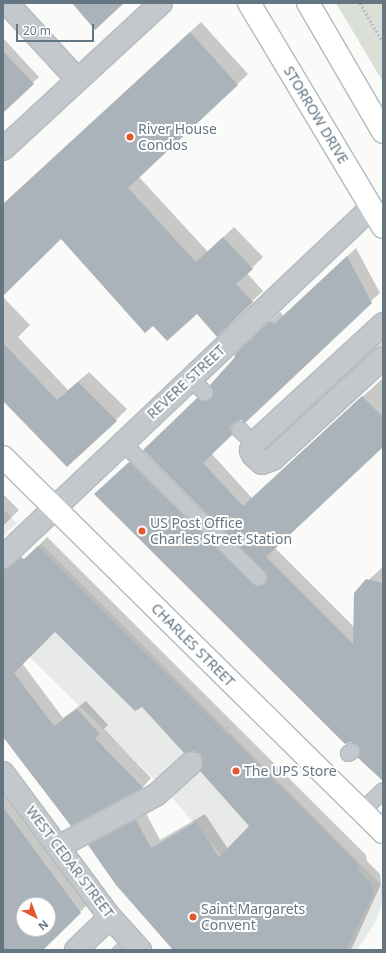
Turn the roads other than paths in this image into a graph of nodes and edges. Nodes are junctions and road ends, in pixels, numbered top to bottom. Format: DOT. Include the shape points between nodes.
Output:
graph roads {
  1 [pos="7,3"];
  2 [pos="161,3"];
  3 [pos="249,3"];
  4 [pos="308,3"];
  5 [pos="77,79"];
  6 [pos="383,132"];
  7 [pos="3,149"];
  8 [pos="371,208"];
  9 [pos="383,228"];
  10 [pos="383,324"];
  11 [pos="383,358"];
  12 [pos="122,442"];
  13 [pos="3,457"];
  14 [pos="53,508"];
  15 [pos="3,557"];
  16 [pos="258,577"];
  17 [pos="191,763"];
  18 [pos="3,773"];
  19 [pos="383,790"];
  20 [pos="361,811"];
  21 [pos="383,832"];
  22 [pos="58,847"];
  23 [pos="110,917"];
  24 [pos="76,950"];
  25 [pos="140,950"];
  1 -- 5 [label="street"];
  2 -- 5 [label="street"];
  3 -- 8 [label="main road, STORROW DRIVE"];
  4 -- 6 [label="main road"];
  5 -- 7 [label="street"];
  8 -- 9 [label="main road, STORROW DRIVE"];
  8 -- 12 [label="street, REVERE STREET" via="197,385"];
  10 -- 11 [label="street" via="246,436 257,460 262,463 273,459"];
  12 -- 14 [label="street, REVERE STREET"];
  12 -- 16 [label="lane"];
  13 -- 14 [label="main road, CHARLES STREET"];
  14 -- 15 [label="street, REVERE STREET"];
  14 -- 20 [label="main road, CHARLES STREET"];
  17 -- 22 [label="street" via="156,795"];
  18 -- 22 [label="street, WEST CEDAR STREET"];
  19 -- 20 [label="lane"];
  20 -- 21 [label="main road, CHARLES STREET"];
  22 -- 23 [label="street, WEST CEDAR STREET"];
  23 -- 24 [label="street"];
  23 -- 25 [label="street, WEST CEDAR STREET"];
}
